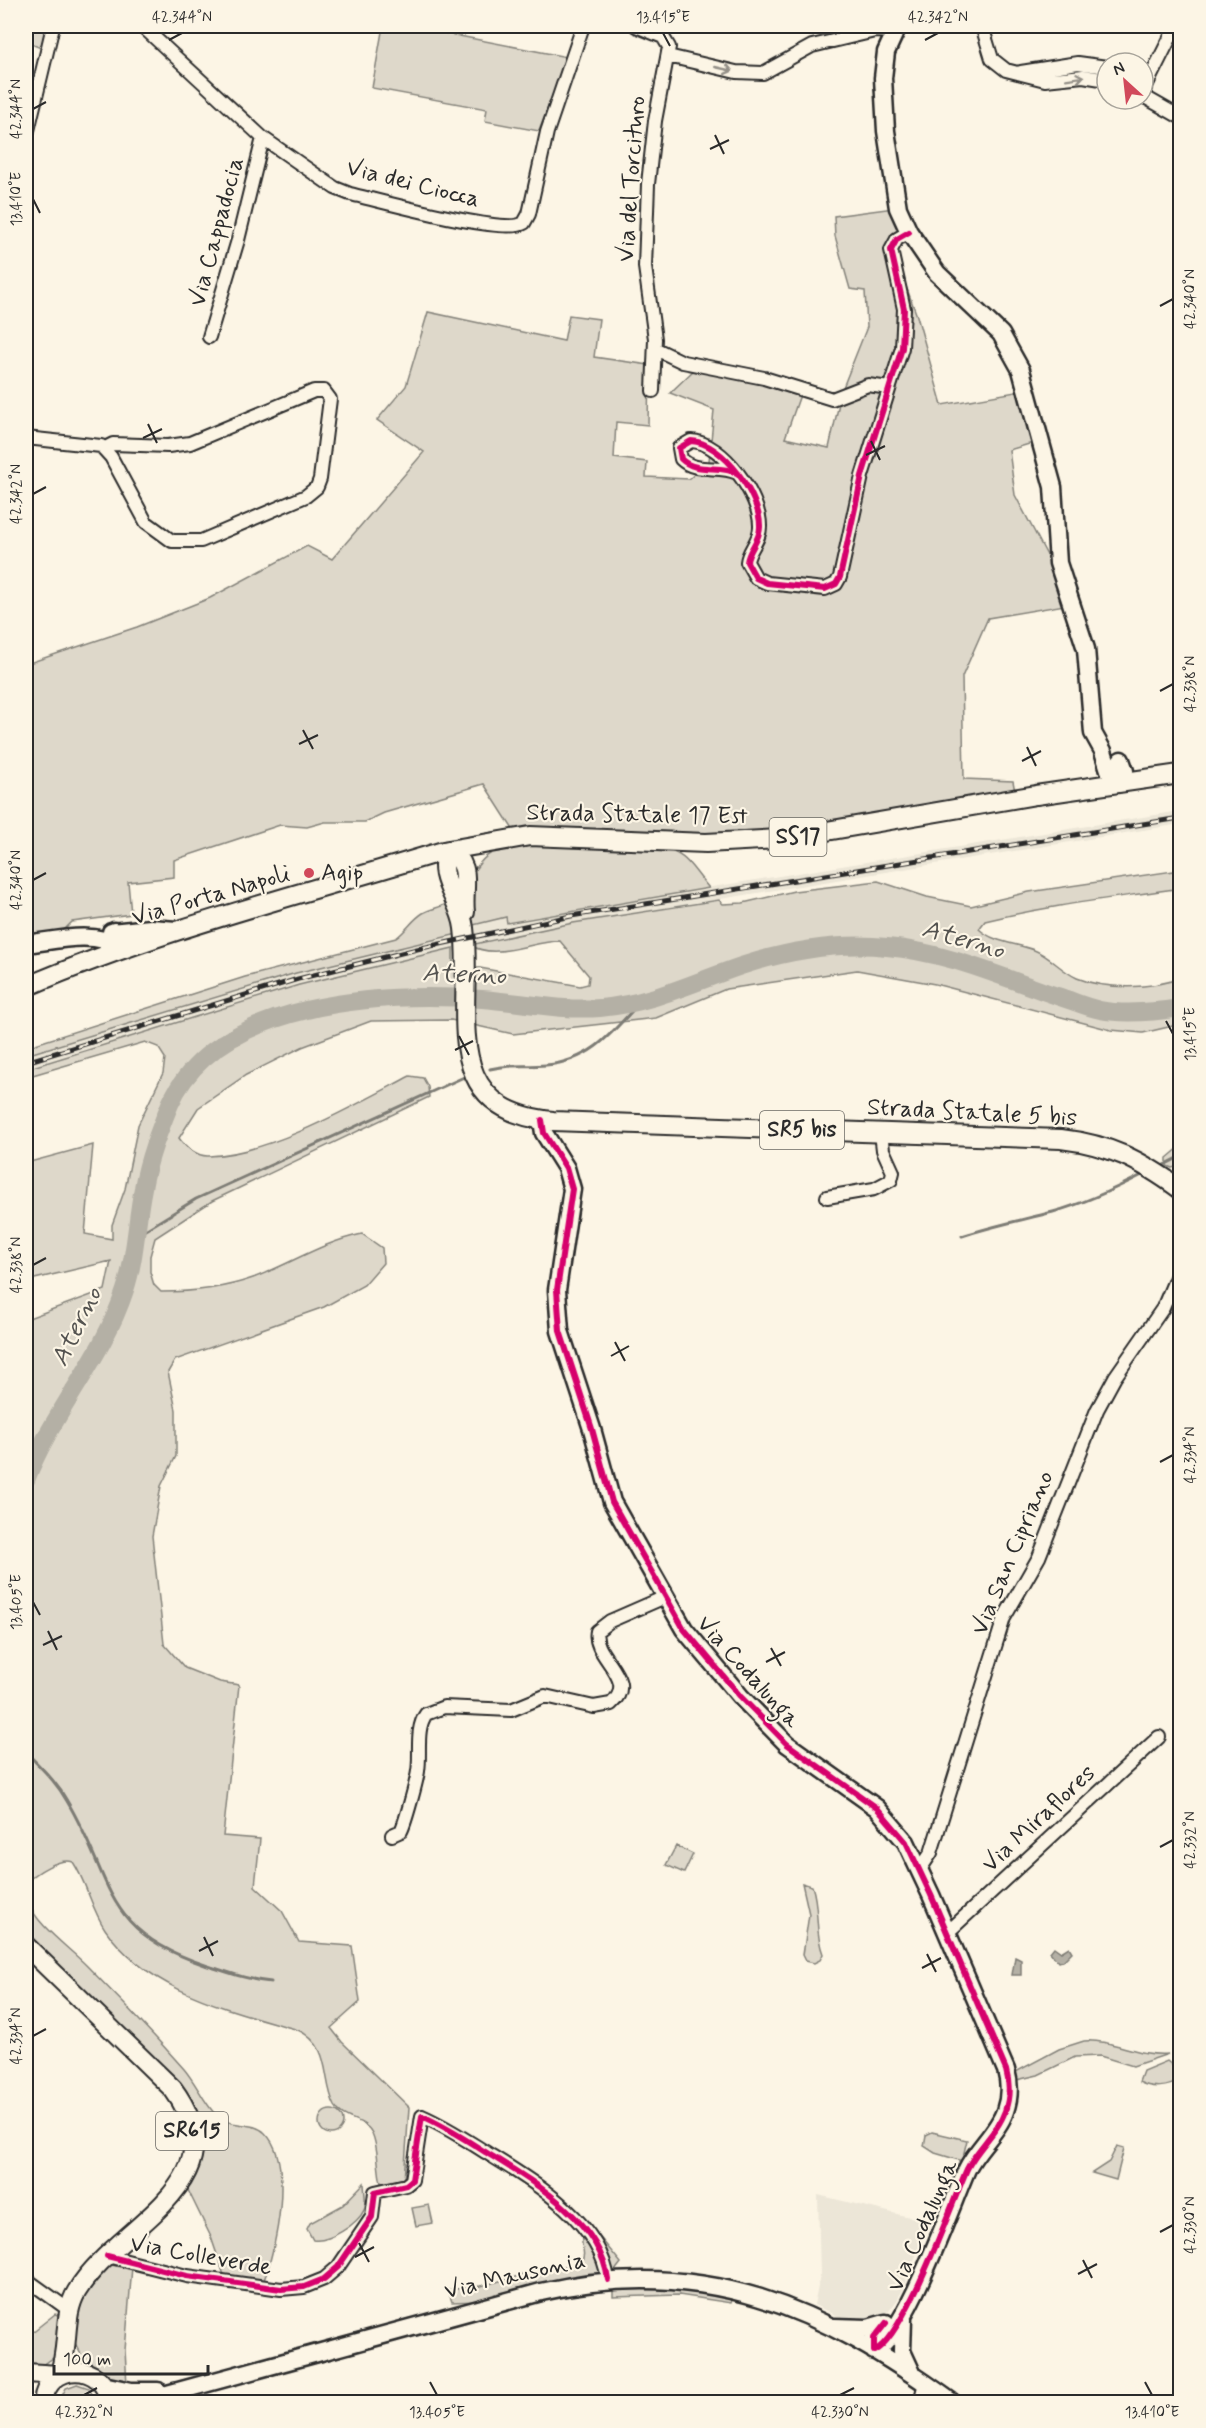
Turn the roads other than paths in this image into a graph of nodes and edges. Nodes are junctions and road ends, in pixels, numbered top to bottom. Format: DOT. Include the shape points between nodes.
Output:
graph roads {
  1 [pos="53,26"];
  2 [pos="142,26"];
  3 [pos="583,26"];
  4 [pos="636,26"];
  5 [pos="982,26"];
  6 [pos="1176,26"];
  7 [pos="897,28"];
  8 [pos="668,56"];
  9 [pos="1095,65"];
  10 [pos="1155,66"];
  11 [pos="1002,68"];
  12 [pos="1095,78"];
  13 [pos="1155,96"];
  14 [pos="1180,117"];
  15 [pos="26,138"];
  16 [pos="263,138"];
  17 [pos="909,232"];
  18 [pos="209,337"];
  19 [pos="656,350"];
  20 [pos="889,388"];
  21 [pos="653,391"];
  22 [pos="26,438"];
  23 [pos="105,448"];
  24 [pos="737,472"];
  25 [pos="1113,762"];
  26 [pos="1180,774"];
  27 [pos="1151,778"];
  28 [pos="1119,783"];
  29 [pos="1092,787"];
  30 [pos="501,839"];
  31 [pos="448,850"];
  32 [pos="401,864"];
  33 [pos="466,879"];
  34 [pos="447,882"];
  35 [pos="110,943"];
  36 [pos="26,944"];
  37 [pos="466,974"];
  38 [pos="26,987"];
  39 [pos="542,1120"];
  40 [pos="881,1133"];
  41 [pos="1180,1189"];
  42 [pos="827,1197"];
  43 [pos="1180,1268"];
  44 [pos="665,1597"];
  45 [pos="1158,1737"];
  46 [pos="392,1835"];
  47 [pos="920,1871"];
  48 [pos="948,1932"];
  49 [pos="26,1946"];
  50 [pos="107,2256"];
  51 [pos="26,2279"];
  52 [pos="608,2280"];
  53 [pos="69,2310"];
  54 [pos="905,2310"];
  55 [pos="886,2323"];
  56 [pos="825,2326"];
  57 [pos="68,2337"];
  58 [pos="874,2351"];
  59 [pos="85,2372"];
  60 [pos="26,2373"];
  61 [pos="59,2375"];
  62 [pos="26,2379"];
  63 [pos="919,2379"];
  64 [pos="103,2385"];
  65 [pos="177,2390"];
  66 [pos="43,2401"];
  67 [pos="109,2403"];
  68 [pos="138,2403"];
  69 [pos="920,2403"];
  70 [pos="952,2403"];
  1 -- 15 [label="street"];
  2 -- 16 [label="street, Via dei Ciocca"];
  3 -- 16 [label="street, Via dei Ciocca" via="547,132 529,214 519,226 470,221 341,191"];
  4 -- 8 [label="street" via="666,40"];
  5 -- 11 [label="street" via="991,57"];
  6 -- 10 [label="street"];
  8 -- 7 [label="street, one-way" via="736,72 763,73 818,45"];
  7 -- 17 [label="main road" via="884,64 884,107 897,201"];
  8 -- 19 [label="street, Via del Torcituro" via="653,133 645,240"];
  9 -- 11 [label="street" via="1084,63 1025,72"];
  11 -- 12 [label="street, one-way" via="1041,80"];
  13 -- 14 [label="street"];
  16 -- 18 [label="street, Via Cappadocia"];
  17 -- 20 [label="street" via="897,239 891,250 902,297 904,329"];
  17 -- 25 [label="main road" via="945,282 1001,334 1021,370 1050,475 1056,553 1086,649 1093,733"];
  19 -- 20 [label="street" via="683,362 770,379 832,399 868,385"];
  19 -- 21 [label="street, Via del Torcituro"];
  20 -- 24 [label="street" via="862,476 840,577 833,586 825,589 767,583 751,572 747,558 759,536 760,522"];
  22 -- 23 [label="street" via="92,443"];
  23 -- 23 [label="street" via="113,444 181,445 314,391 324,391 330,399 320,479 315,490 196,542 172,541 150,526"];
  25 -- 27 [label="main road"];
  25 -- 28 [label="main road" via="1125,771"];
  25 -- 29 [label="main road"];
  26 -- 27 [label="main road, Strada Statale 17 Est / SS17"];
  27 -- 28 [label="main road, Strada Statale 17 Est / SS17"];
  28 -- 29 [label="main road, Strada Statale 17 Est / SS17"];
  29 -- 30 [label="main road, Strada Statale 17 Est / SS17" via="763,841 706,843 565,835"];
  30 -- 31 [label="main road, Strada Statale 17 Est / SS17"];
  30 -- 33 [label="main road" via="474,861"];
  31 -- 32 [label="main road, Via Porta Napoli / SS17"];
  31 -- 33 [label="main road, Strada Statale 5 bis / SR5 bis" via="464,863"];
  31 -- 34 [label="main road, Strada Statale 5 bis / SR5 bis" via="442,867"];
  32 -- 34 [label="main road" via="428,869"];
  32 -- 35 [label="main road, Via Porta Napoli / SS17" via="176,930"];
  33 -- 37 [label="main road, Strada Statale 5 bis / SR5 bis"];
  34 -- 37 [label="main road, Strada Statale 5 bis / SR5 bis" via="463,920"];
  35 -- 36 [label="main road" via="75,938"];
  35 -- 38 [label="main road, Via Porta Napoli / SS17"];
  37 -- 39 [label="main road, Strada Statale 5 bis / SR5 bis" via="465,1031 471,1070 484,1090 514,1112"];
  39 -- 40 [label="main road, Strada Statale 5 bis / SR5 bis"];
  39 -- 44 [label="main road, Via Codalunga" via="544,1133 566,1168 572,1189 557,1290 560,1331 612,1502"];
  40 -- 41 [label="main road, Strada Statale 5 bis / SR5 bis" via="1045,1138 1095,1144 1135,1159"];
  40 -- 42 [label="street" via="893,1172 891,1180 874,1189"];
  43 -- 47 [label="street, Via San Cipriano" via="1160,1314 1115,1377 1093,1416 1039,1557 1004,1618 931,1853"];
  44 -- 46 [label="street" via="606,1623 597,1631 598,1646 620,1680 619,1694 611,1704 594,1707 545,1696 511,1710 444,1707 426,1714 421,1725 418,1774 405,1823 401,1831"];
  44 -- 47 [label="main road, Via Codalunga" via="696,1646 755,1713 851,1794"];
  45 -- 48 [label="street, Via Miraflores"];
  47 -- 48 [label="main road, Via Codalunga"];
  48 -- 54 [label="main road, Via Codalunga" via="1004,2064 1009,2090 1002,2118 970,2163"];
  49 -- 50 [label="main road, SR615" via="166,2082 189,2118 193,2152 184,2178 164,2204"];
  50 -- 52 [label="street, Via Colleverde" via="180,2275 276,2289 297,2289 319,2282 338,2267 371,2219 375,2192 412,2181 422,2116 555,2197 589,2238"];
  50 -- 53 [label="main road, SR615" via="79,2287"];
  51 -- 53 [label="street"];
  52 -- 56 [label="main road, Via Mausonia" via="668,2279 721,2285"];
  52 -- 65 [label="main road, Via Mausonia" via="526,2295"];
  53 -- 57 [label="main road, SR615"];
  54 -- 55 [label="main road, Via Codalunga"];
  54 -- 58 [label="main road, Via Codalunga" via="888,2341"];
  54 -- 63 [label="main road, Via Codalunga" via="902,2346 908,2367"];
  55 -- 56 [label="main road, Via Codalunga" via="868,2328"];
  55 -- 58 [label="main road, Via Codalunga" via="874,2337"];
  56 -- 58 [label="main road, Via Mausonia"];
  57 -- 59 [label="main road, SR615"];
  57 -- 61 [label="main road, SR615"];
  58 -- 63 [label="main road, Via Mausonia"];
  59 -- 61 [label="main road" via="73,2370"];
  59 -- 64 [label="main road"];
  60 -- 61 [label="main road"];
  61 -- 66 [label="main road" via="48,2385"];
  62 -- 66 [label="main road" via="39,2389"];
  63 -- 69 [label="street"];
  63 -- 70 [label="main road, Via Mausonia"];
  64 -- 65 [label="main road, Via Mausonia" via="137,2391"];
  64 -- 67 [label="main road"];
  65 -- 68 [label="main road, Via Mausonia"];
}
